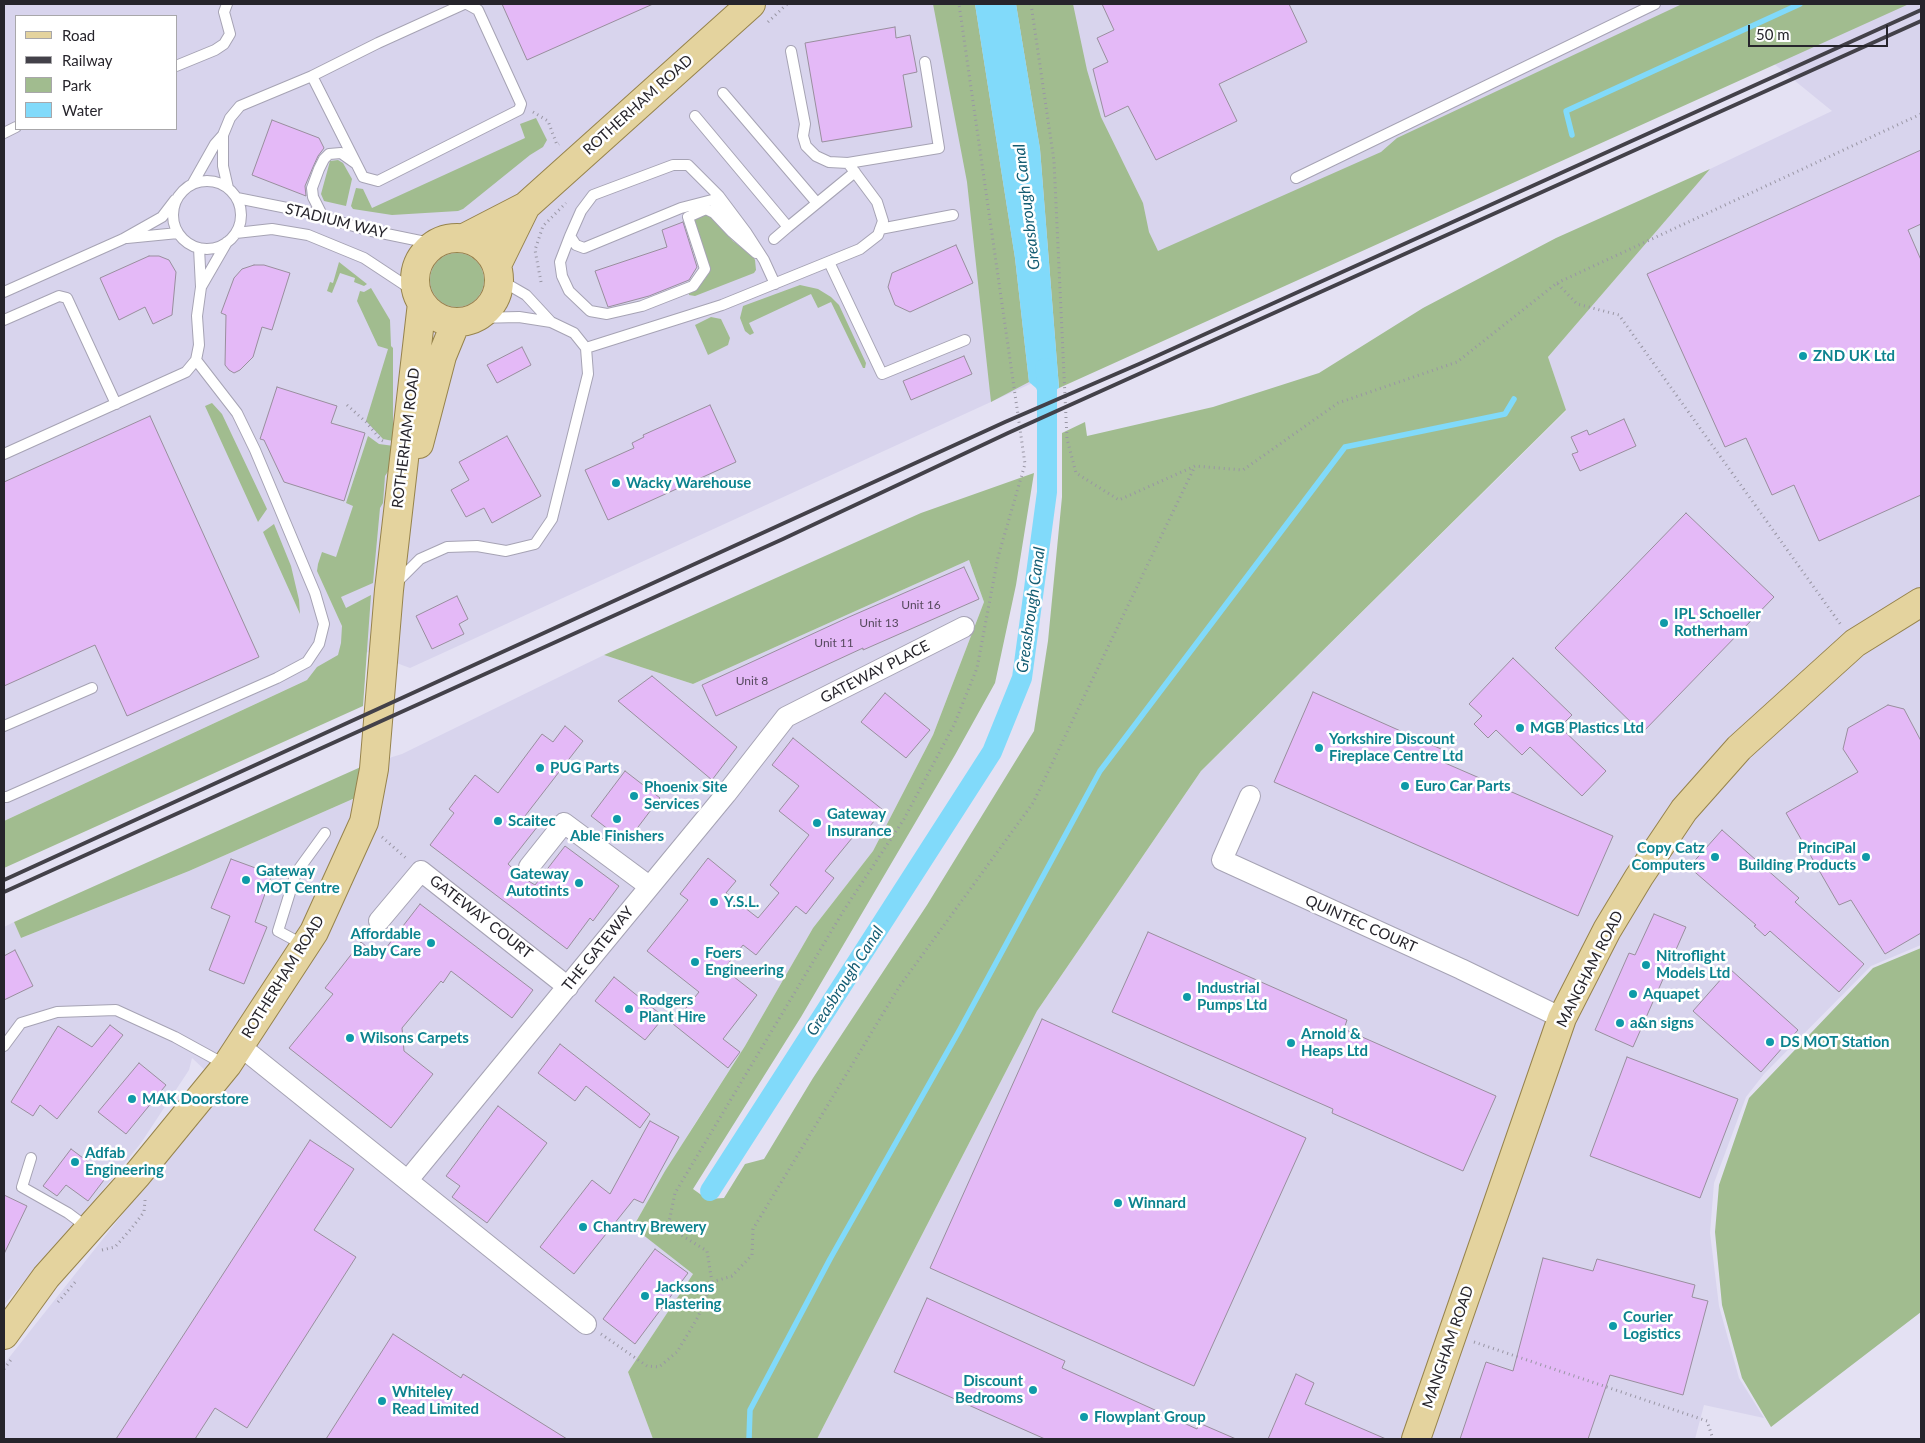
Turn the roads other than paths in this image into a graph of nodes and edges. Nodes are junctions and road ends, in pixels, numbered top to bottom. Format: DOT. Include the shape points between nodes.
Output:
graph roads {
  1 [pos="227,4"];
  2 [pos="466,4"];
  3 [pos="1655,4"];
  4 [pos="758,14"];
  5 [pos="791,51"];
  6 [pos="925,62"];
  7 [pos="178,65"];
  8 [pos="312,76"];
  9 [pos="723,93"];
  10 [pos="695,116"];
  11 [pos="223,135"];
  12 [pos="848,163"];
  13 [pos="357,166"];
  14 [pos="855,172"];
  15 [pos="1296,178"];
  16 [pos="193,183"];
  17 [pos="228,188"];
  18 [pos="177,197"];
  19 [pos="237,198"];
  20 [pos="817,203"];
  21 [pos="526,206"];
  22 [pos="953,215"];
  23 [pos="322,217"];
  24 [pos="788,227"];
  25 [pos="880,230"];
  26 [pos="746,232"];
  27 [pos="178,233"];
  28 [pos="236,233"];
  29 [pos="570,236"];
  30 [pos="464,238"];
  31 [pos="123,239"];
  32 [pos="774,239"];
  33 [pos="227,242"];
  34 [pos="435,244"];
  35 [pos="199,248"];
  36 [pos="764,260"];
  37 [pos="829,262"];
  38 [pos="498,272"];
  39 [pos="775,284"];
  40 [pos="201,287"];
  41 [pos="4,292"];
  42 [pos="419,298"];
  43 [pos="4,320"];
  44 [pos="466,320"];
  45 [pos="551,322"];
  46 [pos="965,340"];
  47 [pos="586,348"];
  48 [pos="196,360"];
  49 [pos="116,404"];
  50 [pos="4,454"];
  51 [pos="393,544"];
  52 [pos="389,590"];
  53 [pos="1921,602"];
  54 [pos="964,627"];
  55 [pos="92,688"];
  56 [pos="786,717"];
  57 [pos="4,726"];
  58 [pos="1250,796"];
  59 [pos="4,797"];
  60 [pos="325,833"];
  61 [pos="529,867"];
  62 [pos="649,886"];
  63 [pos="379,921"];
  64 [pos="305,946"];
  65 [pos="568,987"];
  66 [pos="1562,1018"];
  67 [pos="4,1046"];
  68 [pos="234,1056"];
  69 [pos="31,1158"];
  70 [pos="408,1180"];
  71 [pos="89,1229"];
  72 [pos="586,1324"];
  73 [pos="4,1335"];
  74 [pos="1416,1439"];
  1 -- 7 [label="lane" via="224,12 230,34 224,44"];
  2 -- 8 [label="lane" via="449,9"];
  2 -- 13 [label="lane" via="478,10 521,104 519,110 378,181 363,177"];
  3 -- 15 [label="lane"];
  4 -- 21 [label="main road, ROTHERHAM ROAD"];
  5 -- 12 [label="lane" via="806,146 829,162"];
  6 -- 12 [label="lane" via="939,148"];
  8 -- 11 [label="lane" via="240,106 230,118"];
  8 -- 13 [label="lane"];
  9 -- 20 [label="lane"];
  10 -- 24 [label="lane"];
  11 -- 16 [label="lane"];
  11 -- 17 [label="lane" via="223,166"];
  12 -- 14 [label="lane"];
  13 -- 23 [label="lane" via="341,153 328,154 324,159 312,188"];
  14 -- 20 [label="lane"];
  14 -- 25 [label="lane" via="877,202 883,221"];
  16 -- 17 [label="lane" via="211,181"];
  16 -- 18 [label="lane"];
  17 -- 19 [label="lane"];
  18 -- 27 [label="lane" via="173,218"];
  18 -- 31 [label="lane" via="162,217"];
  19 -- 23 [label="lane, STADIUM WAY"];
  19 -- 28 [label="lane" via="241,214"];
  20 -- 24 [label="lane"];
  21 -- 30 [label="main road, ROTHERHAM ROAD"];
  21 -- 38 [label="main road, ROTHERHAM ROAD"];
  22 -- 25 [label="lane"];
  23 -- 34 [label="lane, STADIUM WAY"];
  24 -- 32 [label="lane"];
  25 -- 37 [label="lane" via="860,249"];
  26 -- 29 [label="lane" via="712,200 681,208 584,248 576,245"];
  26 -- 29 [label="lane" via="719,196 688,165 673,165 594,195 581,211"];
  26 -- 36 [label="lane"];
  27 -- 31 [label="lane"];
  27 -- 35 [label="lane"];
  28 -- 33 [label="lane"];
  28 -- 42 [label="lane, STADIUM WAY" via="272,229 308,235 364,258"];
  29 -- 36 [label="lane" via="560,262 569,291 590,311 607,314 642,306 693,286 705,269 688,218 706,209"];
  30 -- 34 [label="main road, ROTHERHAM ROAD"];
  30 -- 38 [label="main road" via="489,252"];
  31 -- 41 [label="lane"];
  33 -- 35 [label="lane" via="215,248"];
  33 -- 40 [label="lane"];
  34 -- 42 [label="main road, ROTHERHAM ROAD" via="418,265 415,279"];
  35 -- 40 [label="lane"];
  36 -- 39 [label="lane"];
  37 -- 39 [label="lane"];
  37 -- 46 [label="lane" via="882,374"];
  38 -- 44 [label="main road, ROTHERHAM ROAD" via="498,292 493,303 486,312"];
  38 -- 45 [label="lane"];
  39 -- 47 [label="lane" via="722,305"];
  40 -- 48 [label="lane" via="197,316 200,345"];
  42 -- 44 [label="main road" via="431,313 442,320"];
  42 -- 51 [label="main road, ROTHERHAM ROAD"];
  43 -- 49 [label="lane" via="59,296 67,298"];
  44 -- 45 [label="lane" via="519,317"];
  44 -- 51 [label="main road, ROTHERHAM ROAD" via="442,356"];
  45 -- 47 [label="lane" via="574,333"];
  47 -- 52 [label="lane" via="588,374 552,519 535,544 506,551 477,546 447,547 420,559"];
  48 -- 49 [label="lane" via="186,372"];
  48 -- 59 [label="lane" via="237,413 255,450 315,593 324,624 319,644 307,662 278,678"];
  49 -- 50 [label="lane"];
  51 -- 52 [label="main road, ROTHERHAM ROAD"];
  52 -- 64 [label="main road, ROTHERHAM ROAD" via="374,770 364,822"];
  53 -- 66 [label="main road, MANGHAM ROAD" via="1855,644 1739,748 1684,810 1607,930"];
  54 -- 56 [label="street, GATEWAY PLACE"];
  55 -- 57 [label="lane"];
  56 -- 62 [label="street, THE GATEWAY"];
  58 -- 66 [label="street, QUINTEC COURT" via="1222,860"];
  60 -- 64 [label="lane" via="296,873 278,931"];
  61 -- 62 [label="street" via="564,824"];
  62 -- 65 [label="street, THE GATEWAY"];
  63 -- 65 [label="street, GATEWAY COURT" via="421,871"];
  64 -- 68 [label="main road, ROTHERHAM ROAD"];
  65 -- 70 [label="street, THE GATEWAY"];
  66 -- 74 [label="main road, MANGHAM ROAD"];
  67 -- 68 [label="lane" via="21,1023 57,1012 116,1010 175,1037"];
  68 -- 70 [label="street"];
  68 -- 71 [label="main road, ROTHERHAM ROAD"];
  69 -- 71 [label="lane" via="22,1187 68,1212"];
  70 -- 72 [label="street"];
  71 -- 73 [label="main road, ROTHERHAM ROAD" via="46,1277"];
}
